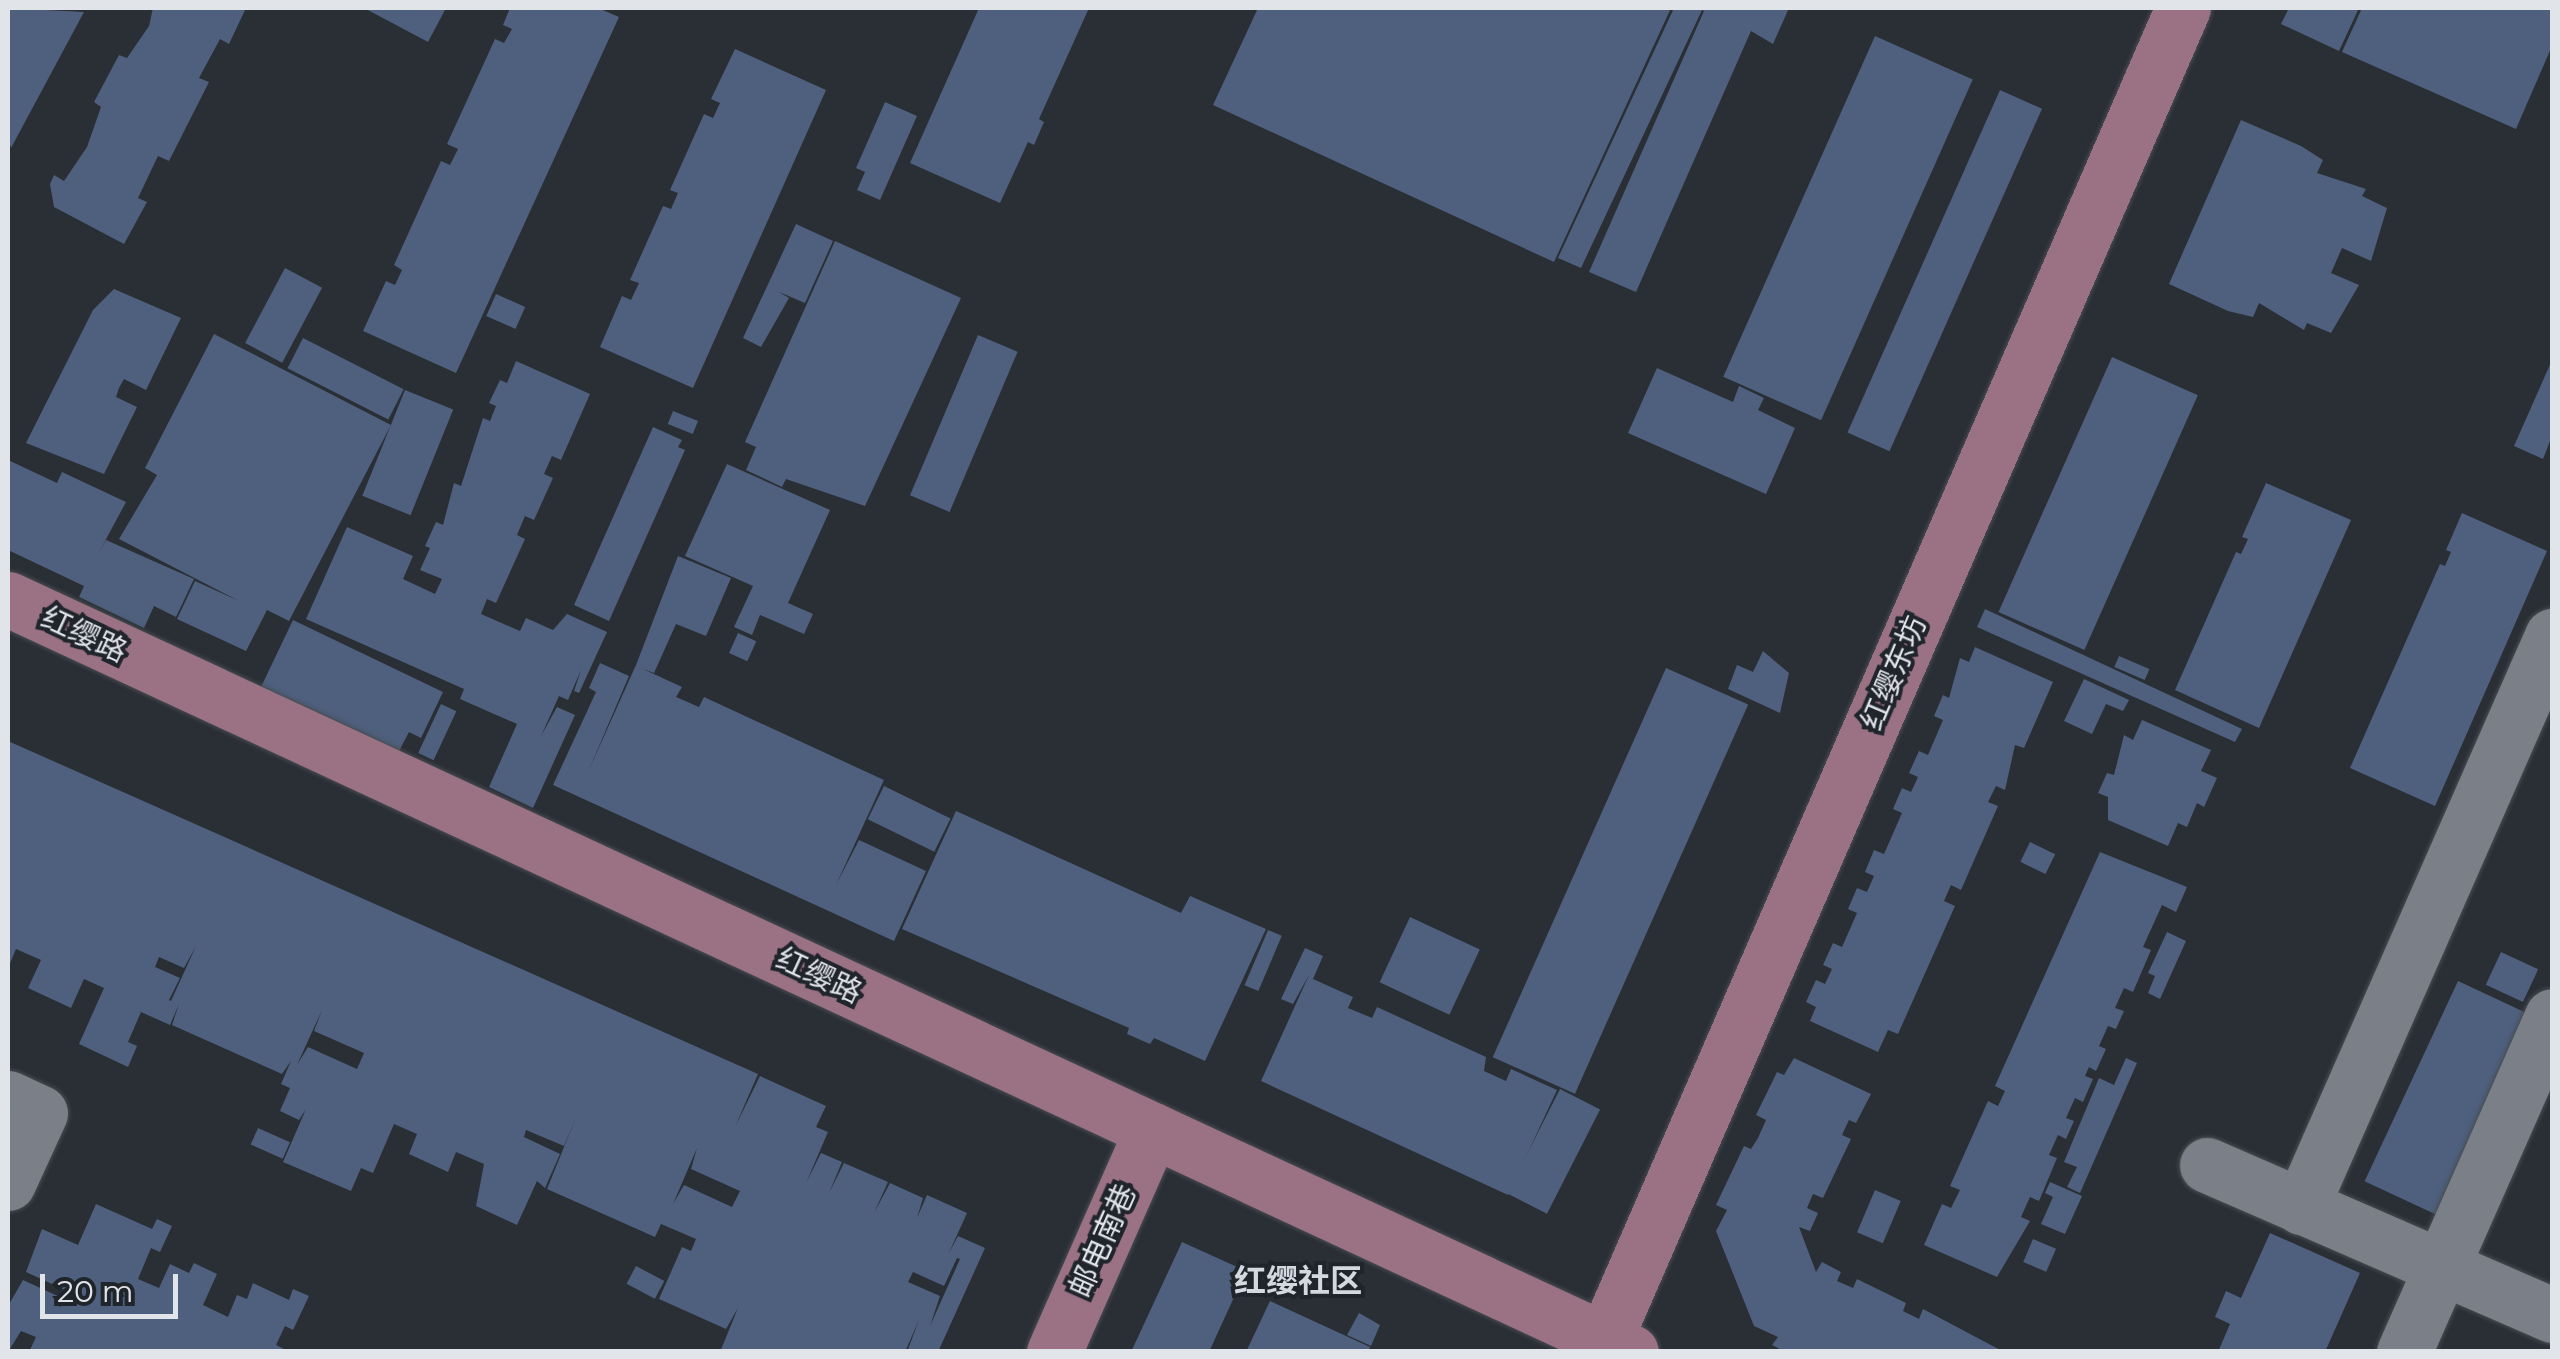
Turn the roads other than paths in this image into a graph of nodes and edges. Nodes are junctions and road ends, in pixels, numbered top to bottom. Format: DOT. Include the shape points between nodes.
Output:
graph roads {
  1 [pos="2182,8"];
  2 [pos="8,599"];
  3 [pos="2552,636"];
  4 [pos="2552,1016"];
  5 [pos="8,1098"];
  6 [pos="1152,1130"];
  7 [pos="2207,1166"];
  8 [pos="8,1183"];
  9 [pos="2301,1207"];
  10 [pos="2441,1268"];
  11 [pos="2552,1315"];
  12 [pos="1618,1346"];
  13 [pos="1054,1352"];
  14 [pos="2404,1352"];
  1 -- 12 [label="street, 红缨东坊"];
  2 -- 6 [label="street, 红缨路"];
  3 -- 9 [label="street"];
  4 -- 10 [label="street"];
  5 -- 8 [label="street" via="40,1113"];
  6 -- 12 [label="street, 红缨路"];
  6 -- 13 [label="street, 邮电南巷"];
  7 -- 9 [label="street"];
  9 -- 10 [label="street"];
  10 -- 11 [label="street"];
  10 -- 14 [label="street"];
}
